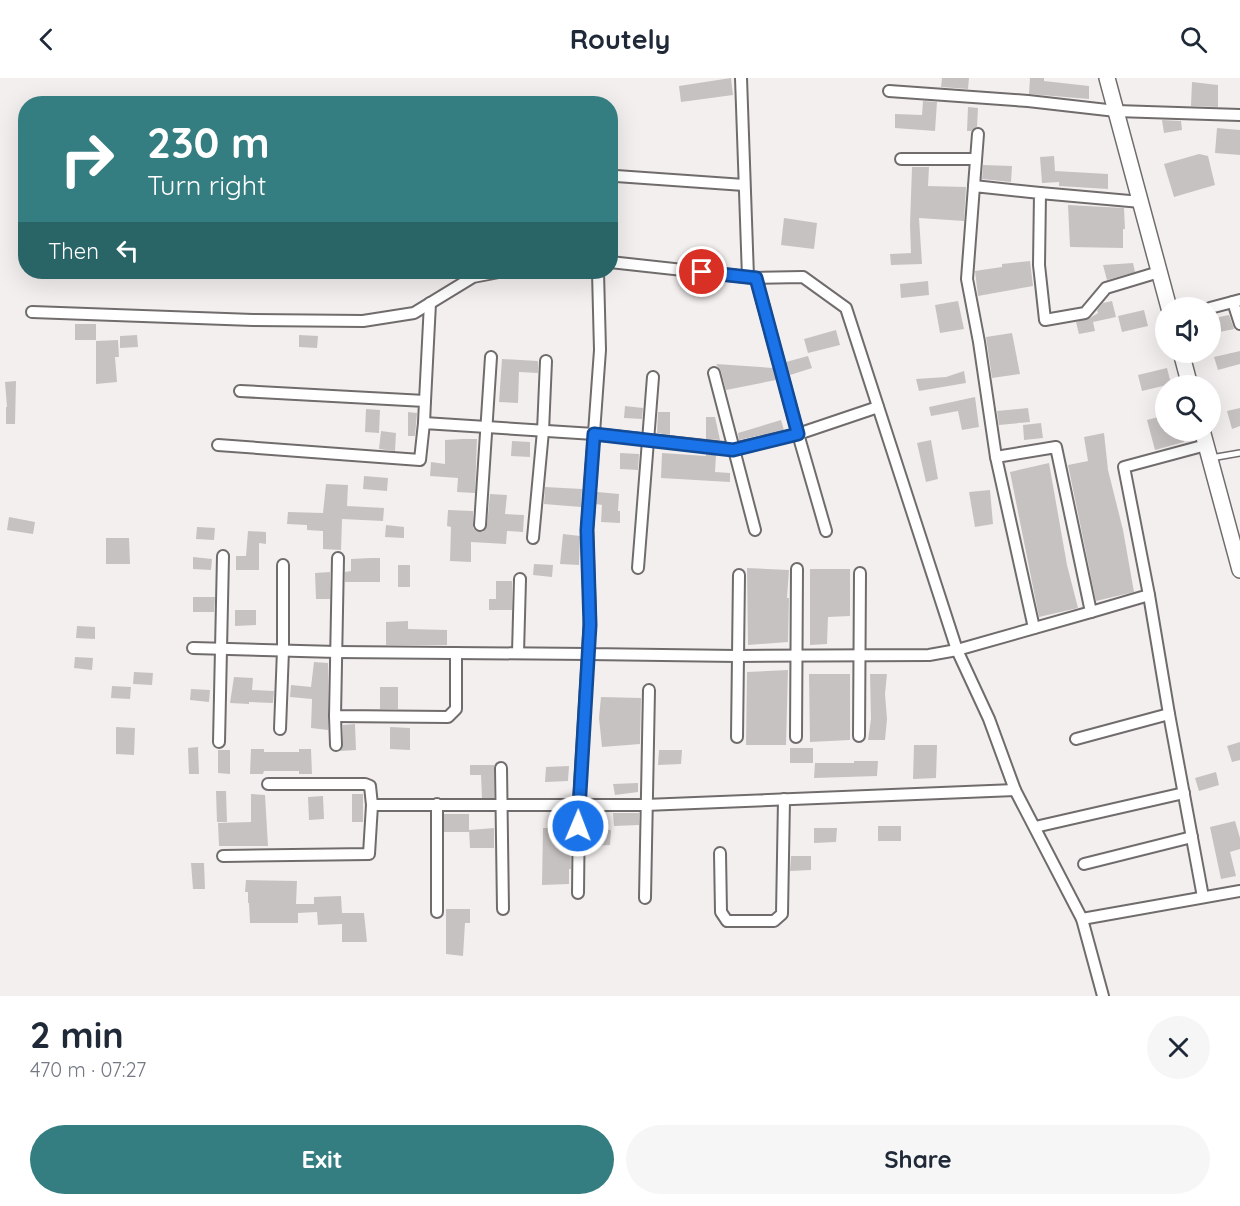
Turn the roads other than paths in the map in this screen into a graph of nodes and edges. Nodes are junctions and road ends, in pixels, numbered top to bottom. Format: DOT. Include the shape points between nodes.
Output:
graph roads {
  1 [pos="741,78"];
  2 [pos="1107,78"];
  3 [pos="889,91"];
  4 [pos="1116,111"];
  5 [pos="1240,115"];
  6 [pos="978,134"];
  7 [pos="900,159"];
  8 [pos="976,159"];
  9 [pos="618,176"];
  10 [pos="744,185"];
  11 [pos="974,186"];
  12 [pos="1040,193"];
  13 [pos="1141,202"];
  14 [pos="618,263"];
  15 [pos="1159,272"];
  16 [pos="752,278"];
  17 [pos="470,279"];
  18 [pos="598,279"];
  19 [pos="1166,297"];
  20 [pos="1237,301"];
  21 [pos="430,303"];
  22 [pos="1221,305"];
  23 [pos="32,312"];
  24 [pos="1240,324"];
  25 [pos="491,357"];
  26 [pos="546,361"];
  27 [pos="714,373"];
  28 [pos="653,377"];
  29 [pos="240,391"];
  30 [pos="424,401"];
  31 [pos="878,407"];
  32 [pos="424,423"];
  33 [pos="487,427"];
  34 [pos="543,431"];
  35 [pos="594,434"];
  36 [pos="798,434"];
  37 [pos="648,440"];
  38 [pos="218,444"];
  39 [pos="1206,445"];
  40 [pos="733,450"];
  41 [pos="1240,453"];
  42 [pos="996,458"];
  43 [pos="480,525"];
  44 [pos="756,530"];
  45 [pos="826,531"];
  46 [pos="533,538"];
  47 [pos="223,556"];
  48 [pos="338,558"];
  49 [pos="283,565"];
  50 [pos="638,568"];
  51 [pos="797,569"];
  52 [pos="1240,570"];
  53 [pos="860,573"];
  54 [pos="739,575"];
  55 [pos="520,579"];
  56 [pos="1149,594"];
  57 [pos="1091,612"];
  58 [pos="1034,628"];
  59 [pos="193,648"];
  60 [pos="221,649"];
  61 [pos="283,650"];
  62 [pos="957,650"];
  63 [pos="337,652"];
  64 [pos="456,653"];
  65 [pos="518,653"];
  66 [pos="588,654"];
  67 [pos="859,655"];
  68 [pos="737,657"];
  69 [pos="796,657"];
  70 [pos="649,690"];
  71 [pos="1169,714"];
  72 [pos="335,716"];
  73 [pos="280,729"];
  74 [pos="859,736"];
  75 [pos="737,738"];
  76 [pos="796,738"];
  77 [pos="1076,739"];
  78 [pos="219,742"];
  79 [pos="336,746"];
  80 [pos="501,768"];
  81 [pos="268,784"];
  82 [pos="1015,790"];
  83 [pos="1184,793"];
  84 [pos="784,799"];
  85 [pos="436,804"];
  86 [pos="502,804"];
  87 [pos="579,804"];
  88 [pos="372,805"];
  89 [pos="645,805"];
  90 [pos="1035,827"];
  91 [pos="1192,837"];
  92 [pos="720,853"];
  93 [pos="223,856"];
  94 [pos="1084,864"];
  95 [pos="1240,891"];
  96 [pos="578,893"];
  97 [pos="1203,897"];
  98 [pos="645,898"];
  99 [pos="503,909"];
  100 [pos="437,912"];
  101 [pos="1082,920"];
  102 [pos="1103,996"];
  1 -- 10 [label="street"];
  2 -- 4 [label="main road"];
  3 -- 4 [label="street"];
  4 -- 5 [label="street"];
  4 -- 13 [label="main road"];
  6 -- 8 [label="street"];
  7 -- 8 [label="street"];
  8 -- 11 [label="street"];
  9 -- 10 [label="street"];
  10 -- 16 [label="street"];
  11 -- 12 [label="street"];
  11 -- 42 [label="street" via="967,279"];
  12 -- 13 [label="street"];
  12 -- 15 [label="street" via="1039,265 1045,321 1085,313 1106,288"];
  13 -- 15 [label="main road"];
  14 -- 16 [label="street"];
  15 -- 19 [label="main road"];
  16 -- 31 [label="street" via="803,277 846,308"];
  16 -- 36 [label="street"];
  17 -- 21 [label="street"];
  18 -- 35 [label="street" via="600,350"];
  20 -- 22 [label="street"];
  20 -- 24 [label="street"];
  21 -- 23 [label="street" via="414,313 363,321"];
  21 -- 30 [label="street"];
  25 -- 33 [label="street"];
  26 -- 34 [label="street"];
  27 -- 40 [label="street"];
  28 -- 37 [label="street"];
  29 -- 30 [label="street"];
  30 -- 32 [label="street"];
  31 -- 36 [label="street"];
  31 -- 62 [label="street"];
  32 -- 33 [label="street"];
  32 -- 38 [label="street" via="420,460"];
  33 -- 34 [label="street"];
  33 -- 43 [label="street"];
  34 -- 35 [label="street"];
  34 -- 46 [label="street"];
  35 -- 37 [label="street"];
  35 -- 66 [label="street" via="587,530"];
  36 -- 40 [label="street"];
  36 -- 45 [label="street"];
  37 -- 40 [label="street"];
  37 -- 50 [label="street"];
  39 -- 41 [label="lane"];
  39 -- 52 [label="main road"];
  39 -- 56 [label="street" via="1124,467"];
  40 -- 44 [label="street"];
  42 -- 57 [label="street" via="1056,447"];
  42 -- 58 [label="street"];
  47 -- 60 [label="street"];
  48 -- 63 [label="street"];
  49 -- 61 [label="street"];
  51 -- 69 [label="street"];
  53 -- 67 [label="street"];
  54 -- 68 [label="street"];
  55 -- 65 [label="street"];
  56 -- 57 [label="street"];
  56 -- 71 [label="street"];
  57 -- 58 [label="street"];
  58 -- 62 [label="street"];
  59 -- 60 [label="street"];
  60 -- 61 [label="street"];
  60 -- 78 [label="street"];
  61 -- 63 [label="street"];
  61 -- 73 [label="street"];
  62 -- 67 [label="street" via="929,655"];
  62 -- 82 [label="street" via="989,719"];
  63 -- 64 [label="street"];
  63 -- 72 [label="street"];
  64 -- 65 [label="street"];
  64 -- 72 [label="street" via="456,709 448,717"];
  65 -- 66 [label="street"];
  66 -- 68 [label="street"];
  66 -- 87 [label="street"];
  67 -- 69 [label="street"];
  67 -- 74 [label="street"];
  68 -- 69 [label="street"];
  68 -- 75 [label="street"];
  69 -- 76 [label="street"];
  70 -- 89 [label="street"];
  71 -- 77 [label="street"];
  71 -- 83 [label="street"];
  72 -- 79 [label="street"];
  80 -- 86 [label="street"];
  81 -- 88 [label="street" via="365,784 370,786"];
  82 -- 84 [label="street"];
  82 -- 90 [label="street"];
  83 -- 90 [label="street"];
  83 -- 91 [label="street"];
  84 -- 89 [label="street"];
  84 -- 92 [label="street" via="782,914 774,921 727,921 721,912"];
  85 -- 86 [label="street"];
  85 -- 88 [label="street"];
  85 -- 100 [label="street"];
  86 -- 87 [label="street"];
  86 -- 99 [label="street"];
  87 -- 89 [label="street"];
  87 -- 96 [label="street"];
  88 -- 93 [label="street" via="369,854"];
  89 -- 98 [label="street"];
  90 -- 101 [label="street"];
  91 -- 94 [label="street"];
  91 -- 97 [label="street"];
  95 -- 97 [label="street"];
  97 -- 101 [label="street"];
  101 -- 102 [label="street"];
}
